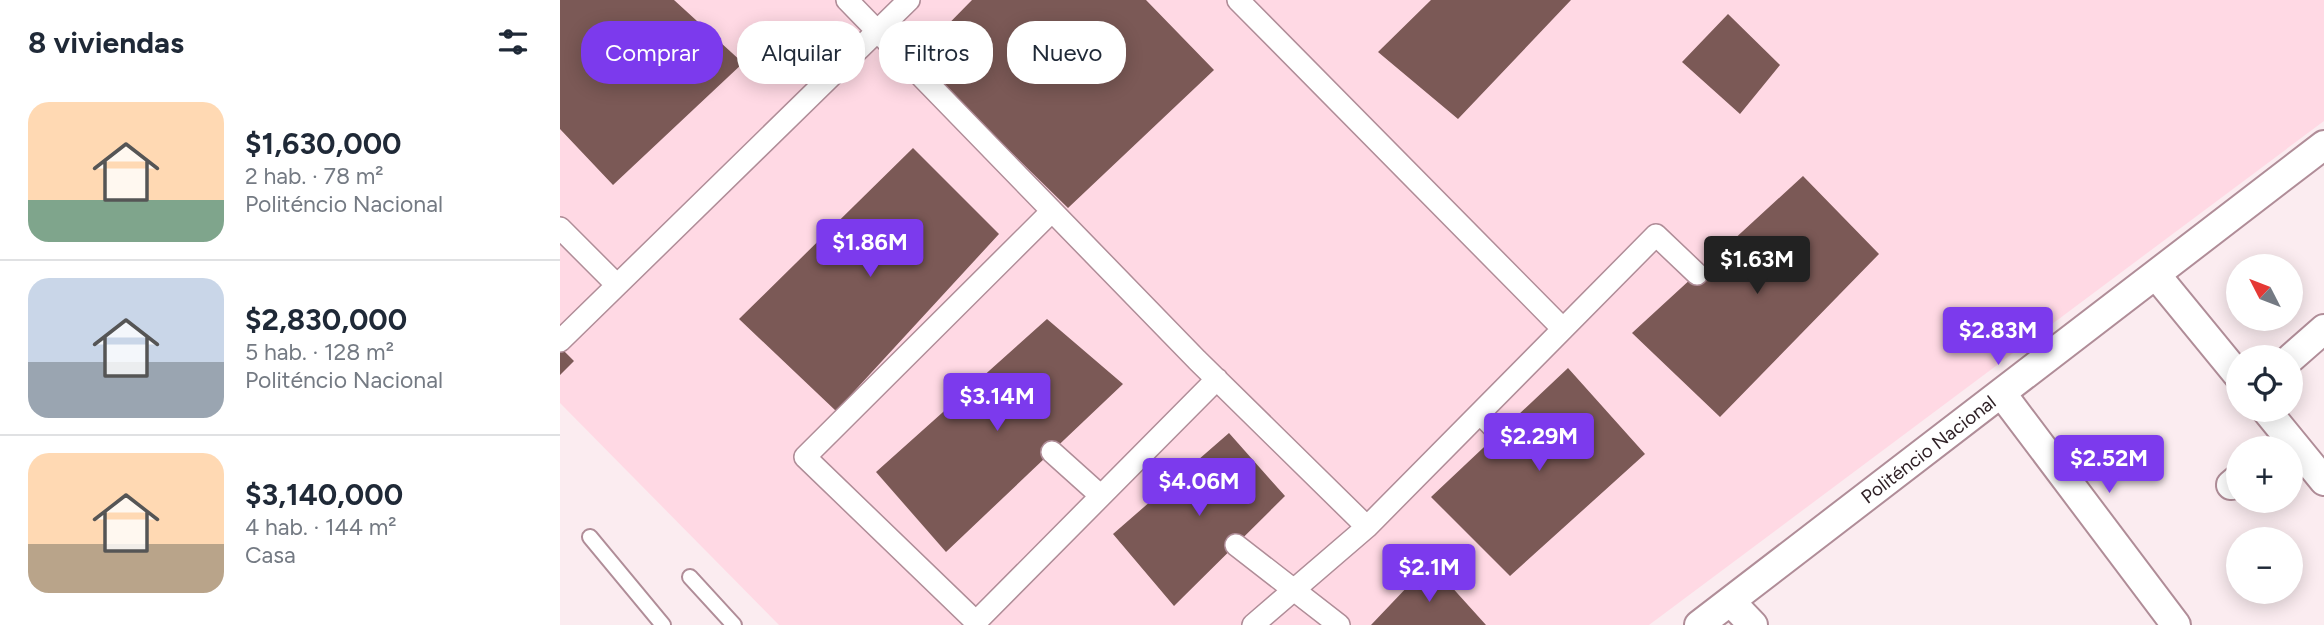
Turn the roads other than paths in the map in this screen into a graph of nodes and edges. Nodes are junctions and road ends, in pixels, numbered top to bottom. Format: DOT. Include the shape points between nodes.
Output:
graph roads {
  1 [pos="847,0"];
  2 [pos="909,0"];
  3 [pos="1238,0"];
  4 [pos="877,31"];
  5 [pos="2324,145"];
  6 [pos="1052,211"];
  7 [pos="560,228"];
  8 [pos="1697,274"];
  9 [pos="2156,275"];
  10 [pos="617,285"];
  11 [pos="1563,329"];
  12 [pos="2324,329"];
  13 [pos="560,341"];
  14 [pos="2303,347"];
  15 [pos="2226,360"];
  16 [pos="1217,379"];
  17 [pos="2002,394"];
  18 [pos="1480,413"];
  19 [pos="1499,433"];
  20 [pos="1052,452"];
  21 [pos="2303,461"];
  22 [pos="2324,481"];
  23 [pos="1101,496"];
  24 [pos="1367,527"];
  25 [pos="590,537"];
  26 [pos="1236,545"];
  27 [pos="690,577"];
  28 [pos="1294,590"];
  29 [pos="1731,602"];
  30 [pos="663,625"];
  31 [pos="734,625"];
  32 [pos="1254,625"];
  33 [pos="1339,625"];
  34 [pos="1699,625"];
  35 [pos="1753,625"];
  36 [pos="2176,625"];
  1 -- 4 [label="street"];
  2 -- 4 [label="street"];
  3 -- 11 [label="street"];
  4 -- 6 [label="street"];
  4 -- 10 [label="street"];
  5 -- 9 [label="street, Politéncio Nacional"];
  6 -- 16 [label="street"];
  6 -- 23 [label="street" via="805,457 976,622"];
  7 -- 10 [label="street"];
  8 -- 11 [label="street" via="1656,235"];
  9 -- 15 [label="street"];
  9 -- 17 [label="street, Politéncio Nacional"];
  10 -- 13 [label="street"];
  11 -- 18 [label="street"];
  12 -- 14 [label="street"];
  16 -- 23 [label="street"];
  16 -- 24 [label="street"];
  17 -- 29 [label="street, Politéncio Nacional"];
  17 -- 36 [label="street"];
  18 -- 19 [label="street"];
  18 -- 24 [label="street"];
  20 -- 23 [label="street"];
  21 -- 22 [label="street"];
  24 -- 28 [label="street"];
  25 -- 30 [label="lane"];
  26 -- 28 [label="street"];
  27 -- 31 [label="lane"];
  28 -- 32 [label="street"];
  28 -- 33 [label="street"];
  29 -- 34 [label="street, Politéncio Nacional"];
  29 -- 35 [label="street"];
}
